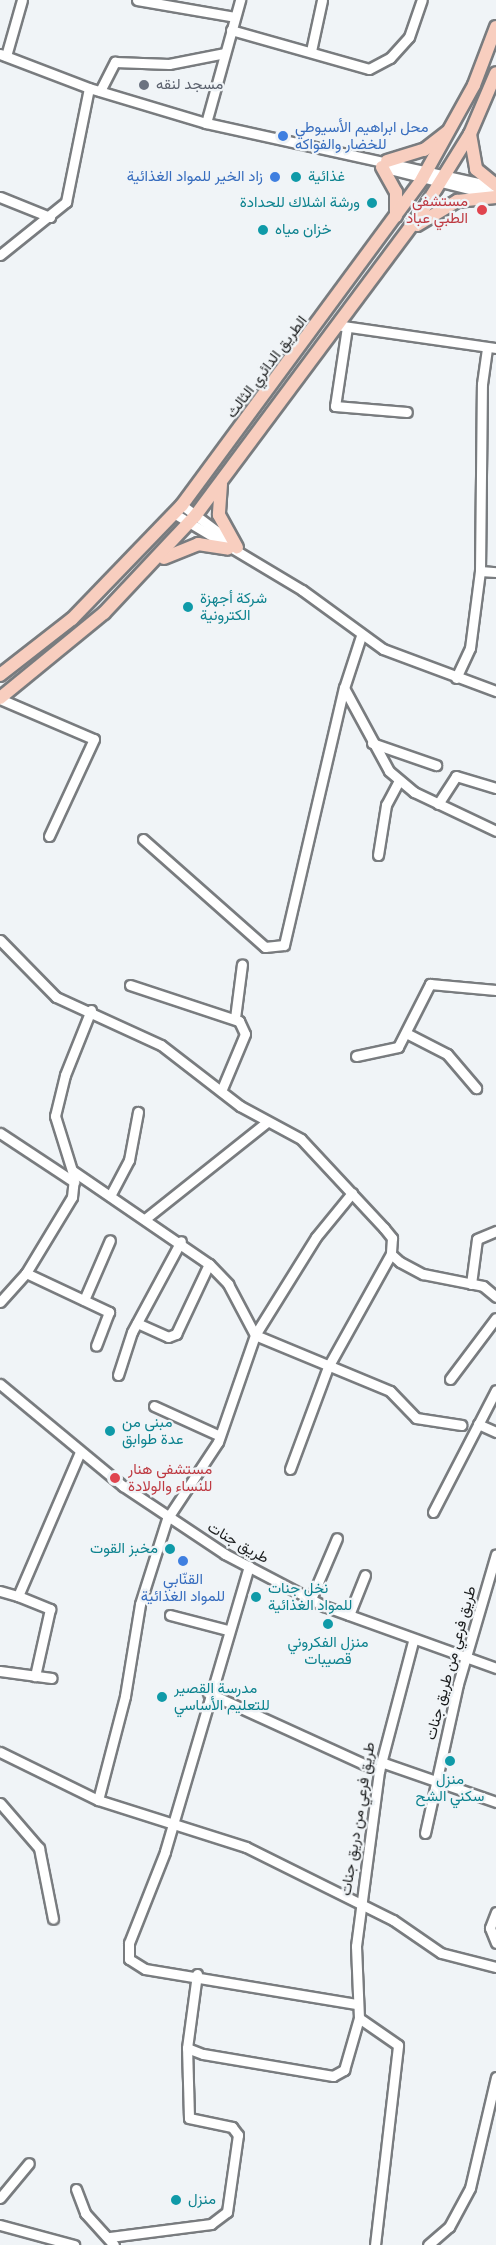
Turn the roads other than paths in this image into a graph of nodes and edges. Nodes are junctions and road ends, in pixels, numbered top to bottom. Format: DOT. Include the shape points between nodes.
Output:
graph roads {
  1 [pos="22,0"];
  2 [pos="137,0"];
  3 [pos="240,0"];
  4 [pos="322,0"];
  5 [pos="422,0"];
  6 [pos="235,17"];
  7 [pos="496,27"];
  8 [pos="231,30"];
  9 [pos="311,51"];
  10 [pos="225,53"];
  11 [pos="3,55"];
  12 [pos="496,73"];
  13 [pos="89,88"];
  14 [pos="100,91"];
  15 [pos="207,123"];
  16 [pos="453,128"];
  17 [pos="470,134"];
  18 [pos="384,164"];
  19 [pos="425,174"];
  20 [pos="443,179"];
  21 [pos="496,186"];
  22 [pos="0,197"];
  23 [pos="496,197"];
  24 [pos="50,217"];
  25 [pos="396,218"];
  26 [pos="409,231"];
  27 [pos="0,255"];
  28 [pos="342,326"];
  29 [pos="492,347"];
  30 [pos="407,412"];
  31 [pos="221,481"];
  32 [pos="178,509"];
  33 [pos="192,520"];
  34 [pos="232,548"];
  35 [pos="148,568"];
  36 [pos="480,571"];
  37 [pos="496,572"];
  38 [pos="361,636"];
  39 [pos="0,675"];
  40 [pos="456,678"];
  41 [pos="344,688"];
  42 [pos="496,691"];
  43 [pos="0,698"];
  44 [pos="372,743"];
  45 [pos="436,765"];
  46 [pos="399,781"];
  47 [pos="496,788"];
  48 [pos="438,804"];
  49 [pos="496,831"];
  50 [pos="49,836"];
  51 [pos="143,839"];
  52 [pos="378,855"];
  53 [pos="0,939"];
  54 [pos="242,964"];
  55 [pos="130,985"];
  56 [pos="496,990"];
  57 [pos="91,1010"];
  58 [pos="235,1018"];
  59 [pos="406,1033"];
  60 [pos="356,1056"];
  61 [pos="476,1088"];
  62 [pos="221,1091"];
  63 [pos="138,1112"];
  64 [pos="267,1122"];
  65 [pos="2,1138"];
  66 [pos="73,1171"];
  67 [pos="75,1182"];
  68 [pos="352,1193"];
  69 [pos="110,1196"];
  70 [pos="145,1219"];
  71 [pos="496,1231"];
  72 [pos="110,1240"];
  73 [pos="181,1241"];
  74 [pos="392,1254"];
  75 [pos="209,1264"];
  76 [pos="26,1273"];
  77 [pos="471,1284"];
  78 [pos="496,1297"];
  79 [pos="84,1300"];
  80 [pos="0,1302"];
  81 [pos="496,1318"];
  82 [pos="136,1323"];
  83 [pos="255,1335"];
  84 [pos="96,1346"];
  85 [pos="328,1367"];
  86 [pos="118,1375"];
  87 [pos="450,1379"];
  88 [pos="0,1384"];
  89 [pos="496,1390"];
  90 [pos="154,1406"];
  91 [pos="478,1424"];
  92 [pos="461,1425"];
  93 [pos="496,1432"];
  94 [pos="220,1436"];
  95 [pos="80,1452"];
  96 [pos="290,1469"];
  97 [pos="433,1512"];
  98 [pos="167,1519"];
  99 [pos="338,1538"];
  100 [pos="496,1554"];
  101 [pos="249,1566"];
  102 [pos="365,1575"];
  103 [pos="0,1591"];
  104 [pos="18,1596"];
  105 [pos="311,1599"];
  106 [pos="170,1615"];
  107 [pos="349,1615"];
  108 [pos="227,1630"];
  109 [pos="413,1641"];
  110 [pos="468,1659"];
  111 [pos="496,1668"];
  112 [pos="0,1671"];
  113 [pos="35,1676"];
  114 [pos="52,1678"];
  115 [pos="208,1693"];
  116 [pos="0,1752"];
  117 [pos="380,1766"];
  118 [pos="436,1779"];
  119 [pos="98,1800"];
  120 [pos="496,1802"];
  121 [pos="0,1803"];
  122 [pos="173,1824"];
  123 [pos="426,1833"];
  124 [pos="360,1907"];
  125 [pos="496,1912"];
  126 [pos="53,1919"];
  127 [pos="496,1943"];
  128 [pos="496,1967"];
  129 [pos="197,1974"];
  130 [pos="356,2004"];
  131 [pos="359,2018"];
  132 [pos="188,2048"];
  133 [pos="496,2078"];
  134 [pos="29,2163"];
  135 [pos="76,2189"];
  136 [pos="0,2198"];
  137 [pos="0,2225"];
  138 [pos="112,2241"];
  139 [pos="74,2245"];
  140 [pos="375,2245"];
  141 [pos="428,2245"];
  1 -- 11 [label="street"];
  2 -- 6 [label="street"];
  3 -- 6 [label="street"];
  4 -- 9 [label="street"];
  5 -- 9 [label="street" via="409,37 376,66 357,69"];
  6 -- 8 [label="street"];
  7 -- 16 [label="main road, الطريق الدائري الثالث"];
  8 -- 9 [label="street"];
  8 -- 10 [label="street"];
  10 -- 14 [label="street" via="170,64 115,62"];
  10 -- 15 [label="street"];
  11 -- 13 [label="street"];
  12 -- 17 [label="main road, الطريق الدائري الثالث"];
  13 -- 14 [label="street"];
  13 -- 24 [label="street" via="66,202"];
  14 -- 15 [label="street"];
  15 -- 18 [label="street"];
  16 -- 18 [label="main road" via="424,150"];
  16 -- 19 [label="main road, الطريق الدائري الثالث"];
  17 -- 20 [label="main road, الطريق الدائري الثالث"];
  17 -- 21 [label="main road" via="476,169"];
  18 -- 19 [label="street"];
  18 -- 25 [label="main road" via="396,192"];
  19 -- 20 [label="street"];
  19 -- 25 [label="main road, الطريق الدائري الثالث"];
  20 -- 21 [label="street"];
  20 -- 23 [label="street"];
  20 -- 26 [label="main road, الطريق الدائري الثالث"];
  22 -- 24 [label="street"];
  23 -- 26 [label="main road" via="457,201"];
  24 -- 27 [label="street"];
  25 -- 32 [label="main road, الطريق الدائري الثالث"];
  26 -- 28 [label="main road, الطريق الدائري الثالث"];
  28 -- 29 [label="street"];
  28 -- 30 [label="street" via="335,406"];
  28 -- 31 [label="main road, الطريق الدائري الثالث"];
  29 -- 36 [label="street" via="481,393"];
  31 -- 33 [label="main road, الطريق الدائري الثالث"];
  31 -- 34 [label="main road" via="219,515"];
  32 -- 33 [label="street"];
  32 -- 39 [label="main road, الطريق الدائري الثالث" via="72,619"];
  33 -- 34 [label="street"];
  33 -- 35 [label="main road, الطريق الدائري الثالث"];
  34 -- 35 [label="main road" via="183,547"];
  34 -- 38 [label="street"];
  35 -- 43 [label="main road, الطريق الدائري الثالث" via="56,656"];
  36 -- 37 [label="street"];
  36 -- 40 [label="street" via="470,648"];
  38 -- 40 [label="street"];
  38 -- 41 [label="street"];
  40 -- 42 [label="street"];
  41 -- 44 [label="street"];
  41 -- 51 [label="street" via="284,945 265,947"];
  43 -- 50 [label="street" via="94,739"];
  44 -- 45 [label="street"];
  44 -- 46 [label="street"];
  46 -- 48 [label="street"];
  46 -- 52 [label="street" via="386,806"];
  47 -- 48 [label="street" via="456,776"];
  48 -- 49 [label="street"];
  53 -- 57 [label="street" via="36,982 56,997"];
  54 -- 58 [label="street"];
  55 -- 58 [label="street"];
  56 -- 59 [label="street" via="430,984"];
  57 -- 62 [label="street" via="161,1045"];
  57 -- 66 [label="street" via="56,1108"];
  58 -- 62 [label="street" via="245,1034"];
  59 -- 60 [label="street" via="386,1053"];
  59 -- 61 [label="street" via="447,1054"];
  62 -- 64 [label="street"];
  63 -- 69 [label="street" via="129,1160"];
  64 -- 68 [label="street" via="301,1139"];
  64 -- 70 [label="street"];
  65 -- 67 [label="street"];
  66 -- 67 [label="street"];
  66 -- 69 [label="street"];
  67 -- 76 [label="street" via="66,1211"];
  68 -- 74 [label="street" via="392,1238"];
  68 -- 83 [label="street" via="316,1237"];
  69 -- 70 [label="street"];
  70 -- 73 [label="street"];
  71 -- 77 [label="street" via="477,1239"];
  72 -- 79 [label="street"];
  73 -- 75 [label="street"];
  73 -- 82 [label="street"];
  74 -- 77 [label="street" via="414,1271"];
  74 -- 85 [label="street"];
  75 -- 82 [label="street" via="176,1334 168,1337"];
  75 -- 83 [label="street" via="228,1284"];
  76 -- 79 [label="street"];
  76 -- 80 [label="street"];
  77 -- 78 [label="street"];
  79 -- 84 [label="street" via="110,1313"];
  81 -- 87 [label="street"];
  82 -- 86 [label="street"];
  83 -- 85 [label="street"];
  83 -- 94 [label="street"];
  85 -- 92 [label="street" via="395,1393 416,1418"];
  85 -- 96 [label="street"];
  88 -- 95 [label="street, طريق جنات"];
  89 -- 91 [label="street"];
  90 -- 94 [label="street"];
  91 -- 93 [label="street"];
  91 -- 97 [label="street"];
  94 -- 98 [label="street"];
  95 -- 98 [label="street, طريق جنات"];
  95 -- 104 [label="street"];
  98 -- 101 [label="street, طريق جنات"];
  98 -- 119 [label="street" via="140,1604 125,1696"];
  99 -- 105 [label="street"];
  100 -- 110 [label="street, طريق فرعي من طريق جنات"];
  101 -- 105 [label="street, طريق جنات"];
  101 -- 108 [label="street"];
  102 -- 107 [label="street"];
  103 -- 104 [label="street"];
  104 -- 113 [label="street" via="50,1609"];
  105 -- 107 [label="street, طريق جنات"];
  106 -- 108 [label="street"];
  107 -- 109 [label="street, طريق جنات"];
  108 -- 115 [label="street"];
  109 -- 110 [label="street, طريق جنات"];
  109 -- 117 [label="street, طريق فرعي من دريق جنات"];
  110 -- 111 [label="street, طريق جنات"];
  110 -- 118 [label="street, طريق فرعي من طريق جنات"];
  112 -- 113 [label="street"];
  113 -- 114 [label="street"];
  115 -- 117 [label="street"];
  115 -- 122 [label="street"];
  116 -- 119 [label="street"];
  117 -- 118 [label="street"];
  117 -- 124 [label="street, طريق فرعي من دريق جنات"];
  118 -- 120 [label="street"];
  118 -- 123 [label="street, طريق فرعي من طريق جنات"];
  119 -- 122 [label="street"];
  121 -- 126 [label="street" via="39,1848"];
  122 -- 124 [label="street" via="246,1847"];
  122 -- 129 [label="street" via="140,1906 129,1959 145,1969"];
  124 -- 128 [label="street" via="393,1920 441,1953"];
  124 -- 130 [label="street, طريق فرعي من دريق جنات"];
  125 -- 127 [label="street" via="490,1928"];
  129 -- 130 [label="street"];
  129 -- 132 [label="street"];
  130 -- 131 [label="street, طريق فرعي من دريق جنات"];
  131 -- 132 [label="street" via="344,2070 333,2076"];
  131 -- 140 [label="street" via="398,2045"];
  132 -- 138 [label="street" via="189,2118 232,2127 238,2135 227,2212 211,2224"];
  133 -- 141 [label="street" via="470,2188 449,2227"];
  134 -- 136 [label="street"];
  135 -- 138 [label="street" via="85,2213"];
  137 -- 139 [label="street"];
}
